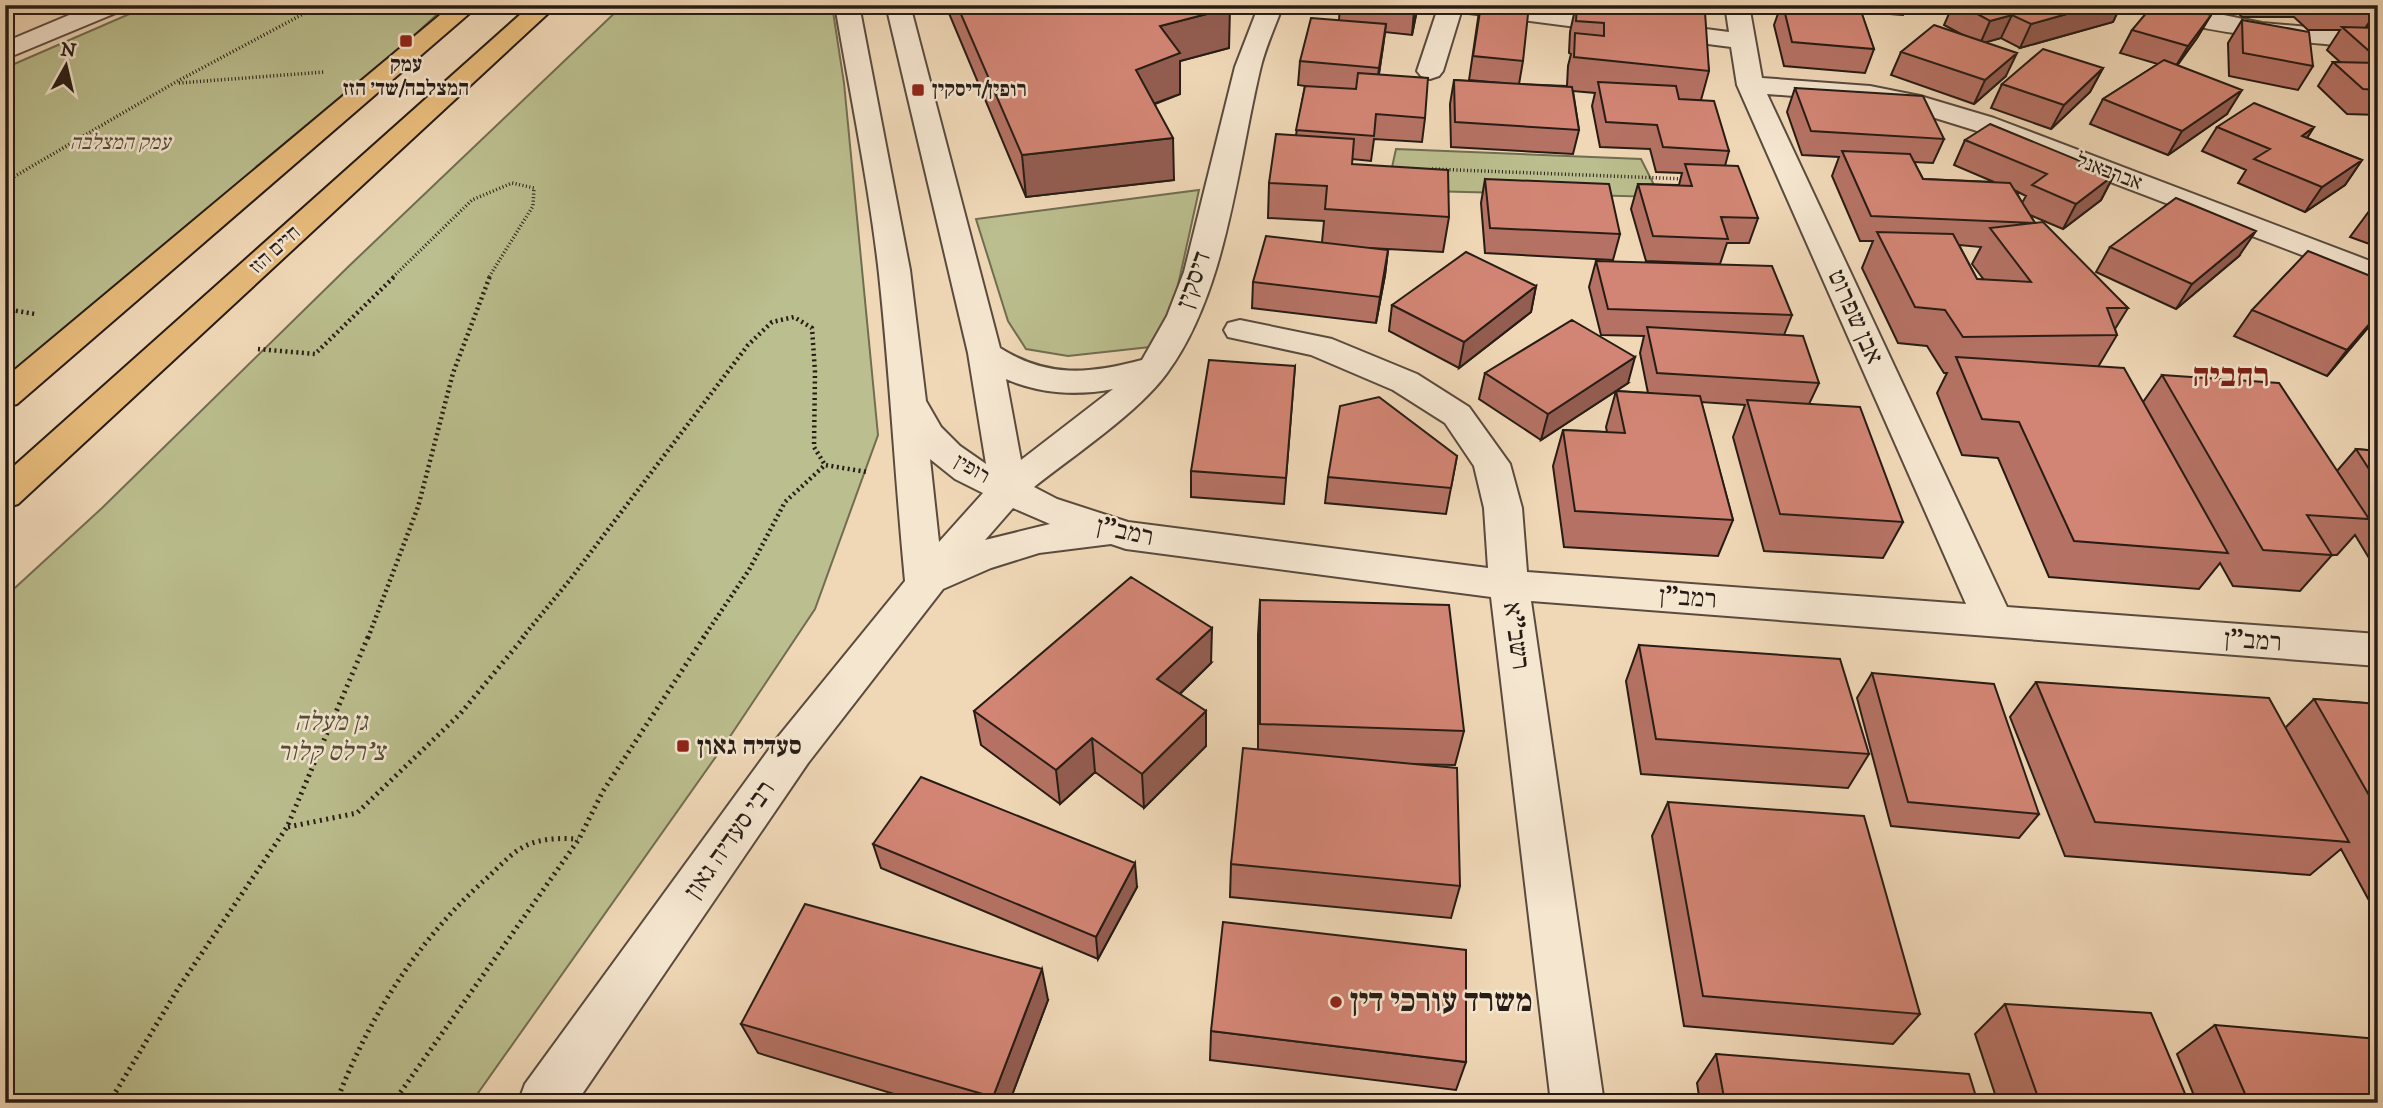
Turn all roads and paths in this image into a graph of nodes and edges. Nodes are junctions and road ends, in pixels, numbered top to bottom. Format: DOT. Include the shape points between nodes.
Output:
graph roads {
  1 [pos="114,5"];
  2 [pos="320,5"];
  3 [pos="467,5"];
  4 [pos="545,5"];
  5 [pos="847,5"];
  6 [pos="898,5"];
  7 [pos="1271,5"];
  8 [pos="1451,5"];
  9 [pos="1460,5"];
  10 [pos="1737,5"];
  11 [pos="2150,5"];
  12 [pos="1741,41"];
  13 [pos="2378,41"];
  14 [pos="5,51"];
  15 [pos="398,66"];
  16 [pos="1430,71"];
  17 [pos="174,83"];
  18 [pos="1750,85"];
  19 [pos="1432,169"];
  20 [pos="1697,180"];
  21 [pos="5,182"];
  22 [pos="2378,275"];
  23 [pos="1240,330"];
  24 [pos="258,349"];
  25 [pos="985,352"];
  26 [pos="1154,368"];
  27 [pos="5,396"];
  28 [pos="909,401"];
  29 [pos="825,465"];
  30 [pos="913,479"];
  31 [pos="1009,489"];
  32 [pos="5,495"];
  33 [pos="1126,536"];
  34 [pos="925,584"];
  35 [pos="1509,585"];
  36 [pos="1994,622"];
  37 [pos="2378,650"];
  38 [pos="287,827"];
  39 [pos="579,839"];
  40 [pos="109,1103"];
  41 [pos="336,1103"];
  42 [pos="393,1103"];
  43 [pos="544,1103"];
  44 [pos="1578,1103"];
  1 -- 14 [label="street"];
  2 -- 17 [label="path"];
  3 -- 15 [label="main road"];
  4 -- 32 [label="main road, חיים הזז"];
  5 -- 28 [label="street, רופין" via="894,270"];
  6 -- 25 [label="street, רופין"];
  7 -- 26 [label="street, דיסקין" via="1248,67 1200,272 1183,316"];
  8 -- 16 [label="street"];
  9 -- 12 [label="street"];
  10 -- 12 [label="street, אבן שפרוט"];
  11 -- 13 [label="street" via="2276,31"];
  12 -- 18 [label="street, אבן שפרוט"];
  15 -- 17 [label="path"];
  15 -- 27 [label="main road"];
  17 -- 21 [label="path"];
  18 -- 22 [label="street, אברבאנל" via="1870,94 1984,124"];
  18 -- 36 [label="street, אבן שפרוט"];
  19 -- 20 [label="path"];
  23 -- 35 [label="street, רשב\"א" via="1320,346 1405,382 1457,415 1492,464 1503,508"];
  24 -- 38 [label="path" via="315,354 472,200 512,183 534,188 533,206 491,272 453,373 418,507 348,689"];
  25 -- 26 [label="street" via="1018,372 1060,382 1095,383"];
  25 -- 31 [label="street, רופין"];
  26 -- 31 [label="street, דיסקין"];
  28 -- 30 [label="street"];
  28 -- 31 [label="street, רופין" via="927,434 947,455"];
  29 -- 30 [label="path"];
  29 -- 38 [label="path" via="814,447 812,328 794,317 772,322 748,345 569,581 460,714 357,813"];
  29 -- 39 [label="path" via="785,502 749,570 603,791"];
  30 -- 34 [label="street"];
  31 -- 33 [label="street, רמב\"ן" via="1044,508"];
  31 -- 34 [label="street, רבי סעדיה גאון"];
  33 -- 34 [label="street" via="1085,533 1023,544 962,564"];
  33 -- 35 [label="street, רמב\"ן"];
  34 -- 43 [label="street, רבי סעדיה גאון" via="793,750"];
  35 -- 36 [label="street, רמב\"ן"];
  35 -- 44 [label="street, רשב\"א"];
  36 -- 37 [label="street, רמב\"ן"];
  38 -- 40 [label="path" via="179,987"];
  39 -- 41 [label="path" via="557,838 525,846 478,884 432,937 384,1005 347,1070"];
  39 -- 42 [label="path"];
}
